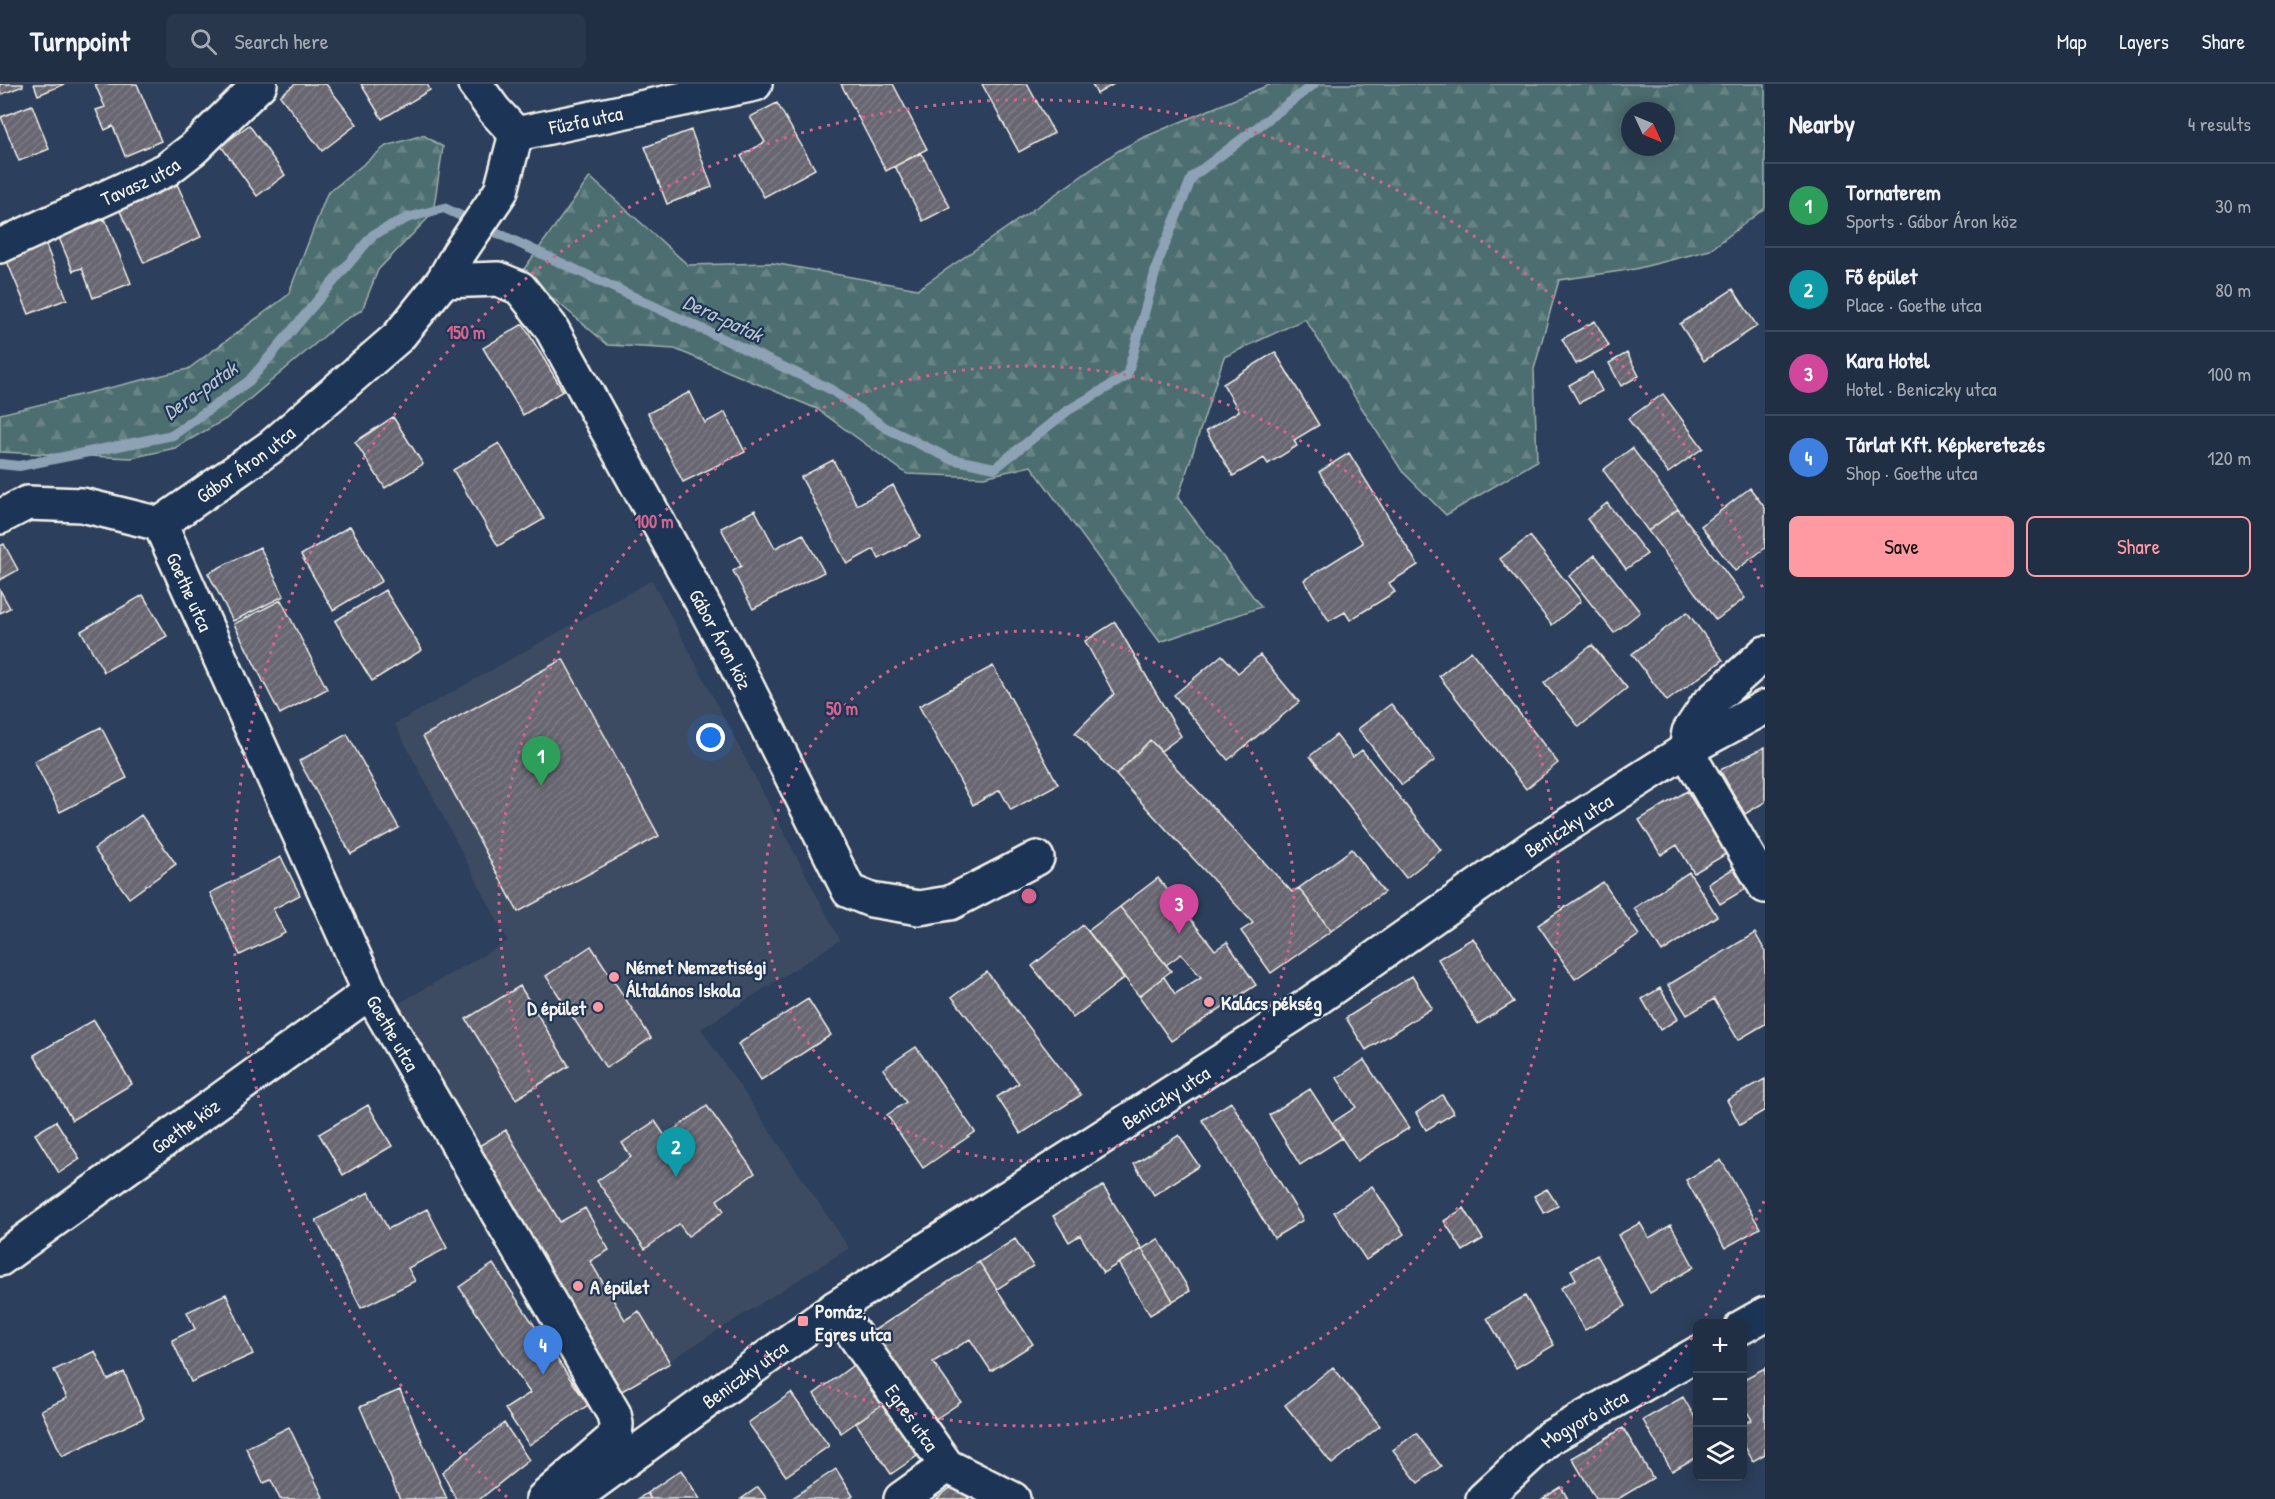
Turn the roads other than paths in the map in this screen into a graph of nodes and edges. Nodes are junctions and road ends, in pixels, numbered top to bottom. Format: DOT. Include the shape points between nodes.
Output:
graph roads {
  1 [pos="260,84"];
  2 [pos="475,84"];
  3 [pos="754,84"];
  4 [pos="516,134"];
  5 [pos="0,246"];
  6 [pos="443,281"];
  7 [pos="0,517"];
  8 [pos="160,524"];
  9 [pos="1765,653"];
  10 [pos="1765,707"];
  11 [pos="1686,750"];
  12 [pos="1037,858"];
  13 [pos="1765,886"];
  14 [pos="370,992"];
  15 [pos="0,1259"];
  16 [pos="835,1308"];
  17 [pos="1765,1314"];
  18 [pos="1747,1325"];
  19 [pos="1693,1356"];
  20 [pos="947,1466"];
  21 [pos="543,1499"];
  22 [pos="572,1499"];
  23 [pos="901,1499"];
  24 [pos="1013,1499"];
  25 [pos="1483,1499"];
  1 -- 5 [label="street, Tavasz utca" via="166,170"];
  2 -- 4 [label="street"];
  3 -- 4 [label="street, Fűzfa utca"];
  4 -- 6 [label="street, Gábor Áron utca" via="501,191"];
  6 -- 8 [label="street, Gábor Áron utca" via="398,337 281,438"];
  6 -- 12 [label="street, Gábor Áron köz" via="498,279 520,288 550,326 732,657 849,891 871,900 919,908 950,903"];
  7 -- 8 [label="street" via="27,503 82,505"];
  8 -- 14 [label="street, Goethe utca"];
  9 -- 11 [label="street" via="1707,705 1689,732"];
  10 -- 11 [label="street, Beniczky utca"];
  11 -- 13 [label="street"];
  11 -- 16 [label="street, Beniczky utca" via="1536,845 1295,1014"];
  14 -- 15 [label="street, Goethe köz"];
  14 -- 21 [label="street, Goethe utca" via="614,1414 615,1437"];
  16 -- 20 [label="street, Egres utca"];
  16 -- 22 [label="street, Beniczky utca"];
  17 -- 18 [label="street"];
  19 -- 25 [label="street, Mogyoró utca" via="1549,1438"];
  20 -- 23 [label="street"];
  20 -- 24 [label="street, Egres utca"];
}
